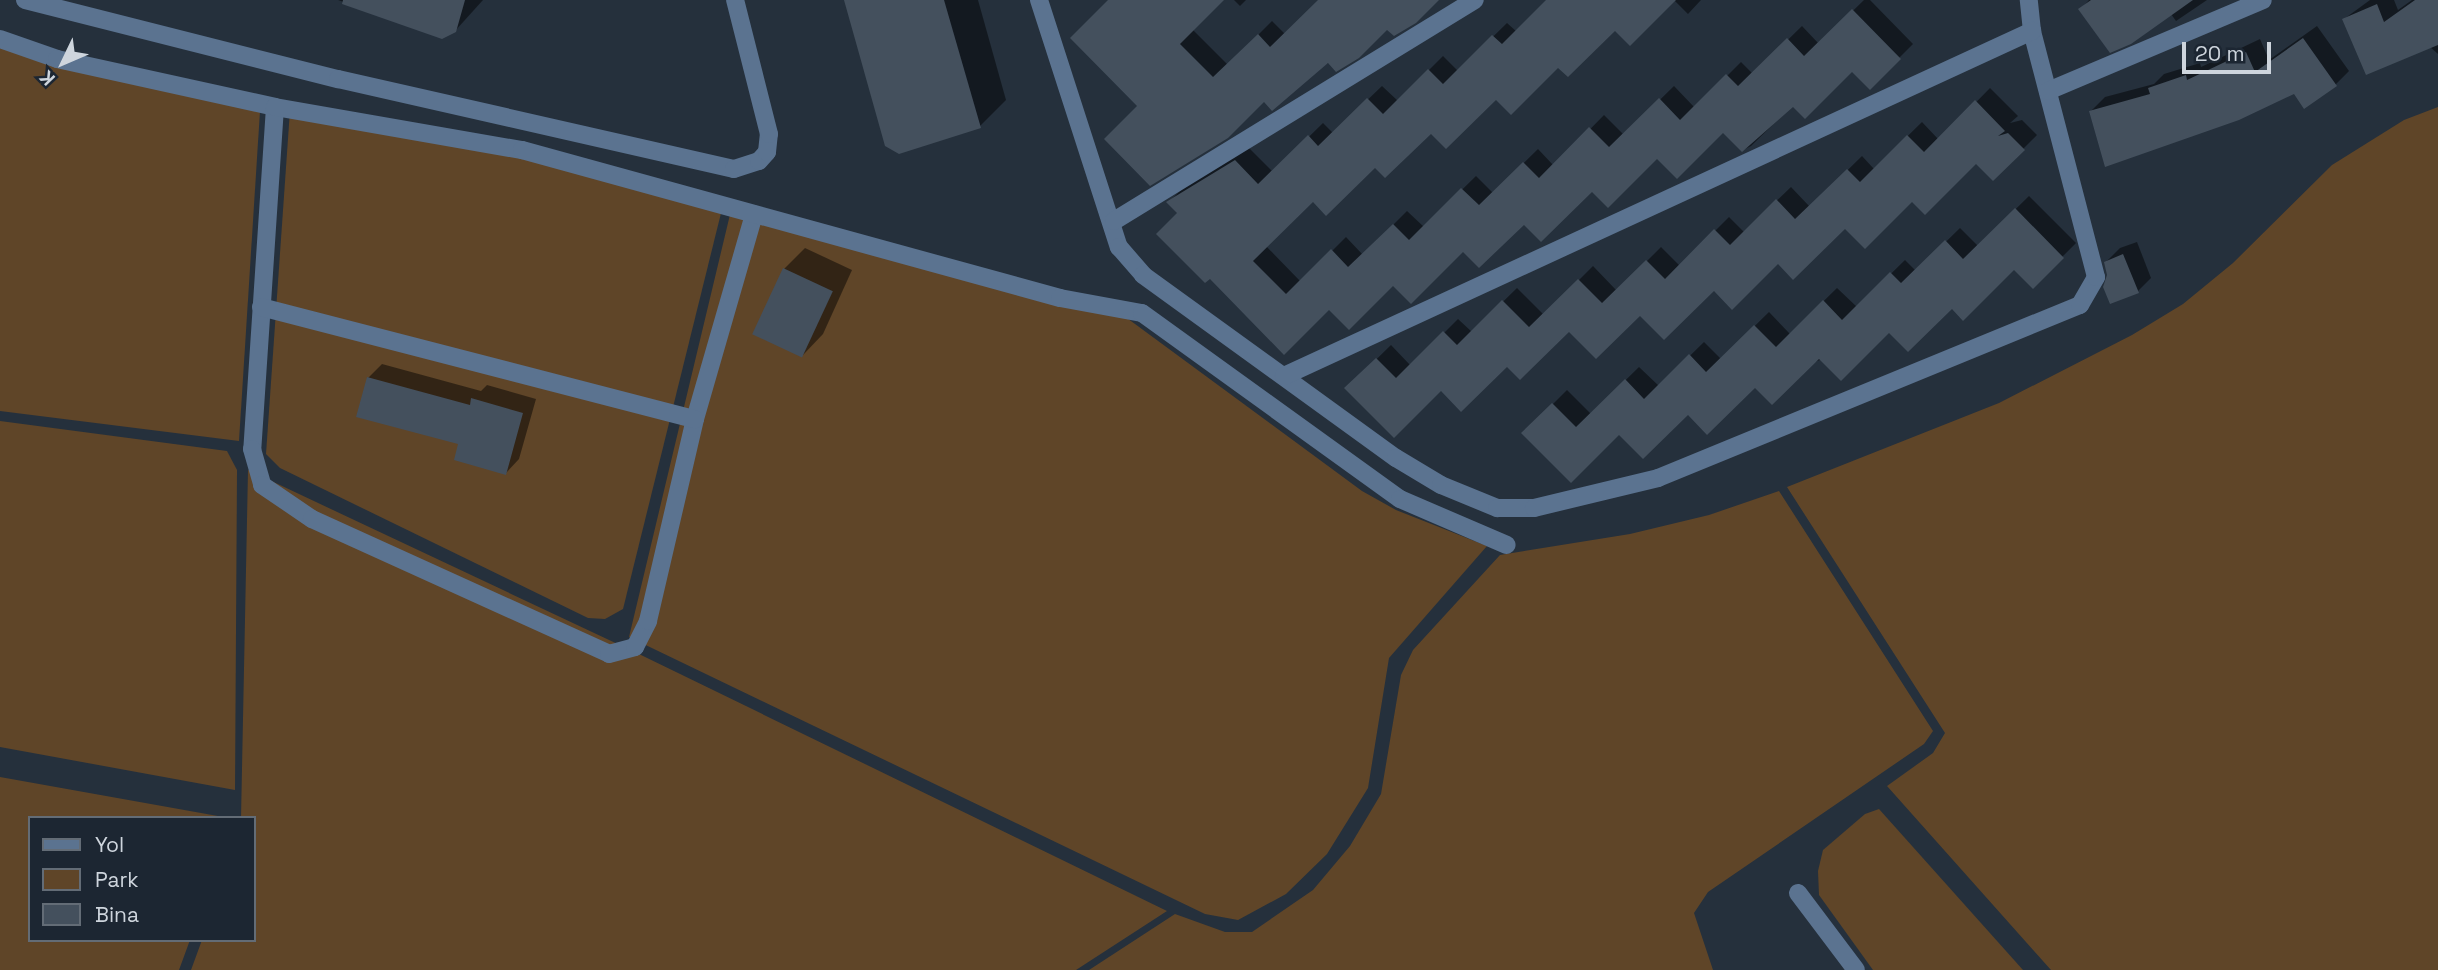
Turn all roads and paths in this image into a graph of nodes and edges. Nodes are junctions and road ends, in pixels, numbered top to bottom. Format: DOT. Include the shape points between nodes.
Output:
graph roads {
  1 [pos="25,0"];
  2 [pos="735,0"];
  3 [pos="1039,0"];
  4 [pos="1475,0"];
  5 [pos="2029,0"];
  6 [pos="2263,0"];
  7 [pos="2032,31"];
  8 [pos="0,39"];
  9 [pos="2048,91"];
  10 [pos="275,107"];
  11 [pos="754,214"];
  12 [pos="1114,221"];
  13 [pos="261,307"];
  14 [pos="1284,376"];
  15 [pos="695,419"];
  16 [pos="1507,545"];
  17 [pos="1798,893"];
  18 [pos="1856,970"];
  1 -- 2 [label="lane" via="338,79 734,169 759,161 767,152 769,134"];
  3 -- 12 [label="lane"];
  4 -- 12 [label="lane"];
  5 -- 7 [label="lane"];
  6 -- 9 [label="lane"];
  7 -- 9 [label="lane"];
  7 -- 14 [label="lane"];
  8 -- 10 [label="lane" via="57,59"];
  9 -- 14 [label="lane" via="2096,277 2080,305 1703,462 1658,478 1534,508 1497,508 1441,485"];
  10 -- 11 [label="lane" via="522,150"];
  10 -- 13 [label="lane"];
  11 -- 15 [label="lane"];
  11 -- 16 [label="lane" via="1060,298 1142,313 1400,499"];
  12 -- 14 [label="lane" via="1119,247 1143,275"];
  13 -- 15 [label="lane"];
  13 -- 15 [label="lane" via="251,449 262,485 312,519 609,654 635,648 648,621"];
  17 -- 18 [label="lane"];
}
